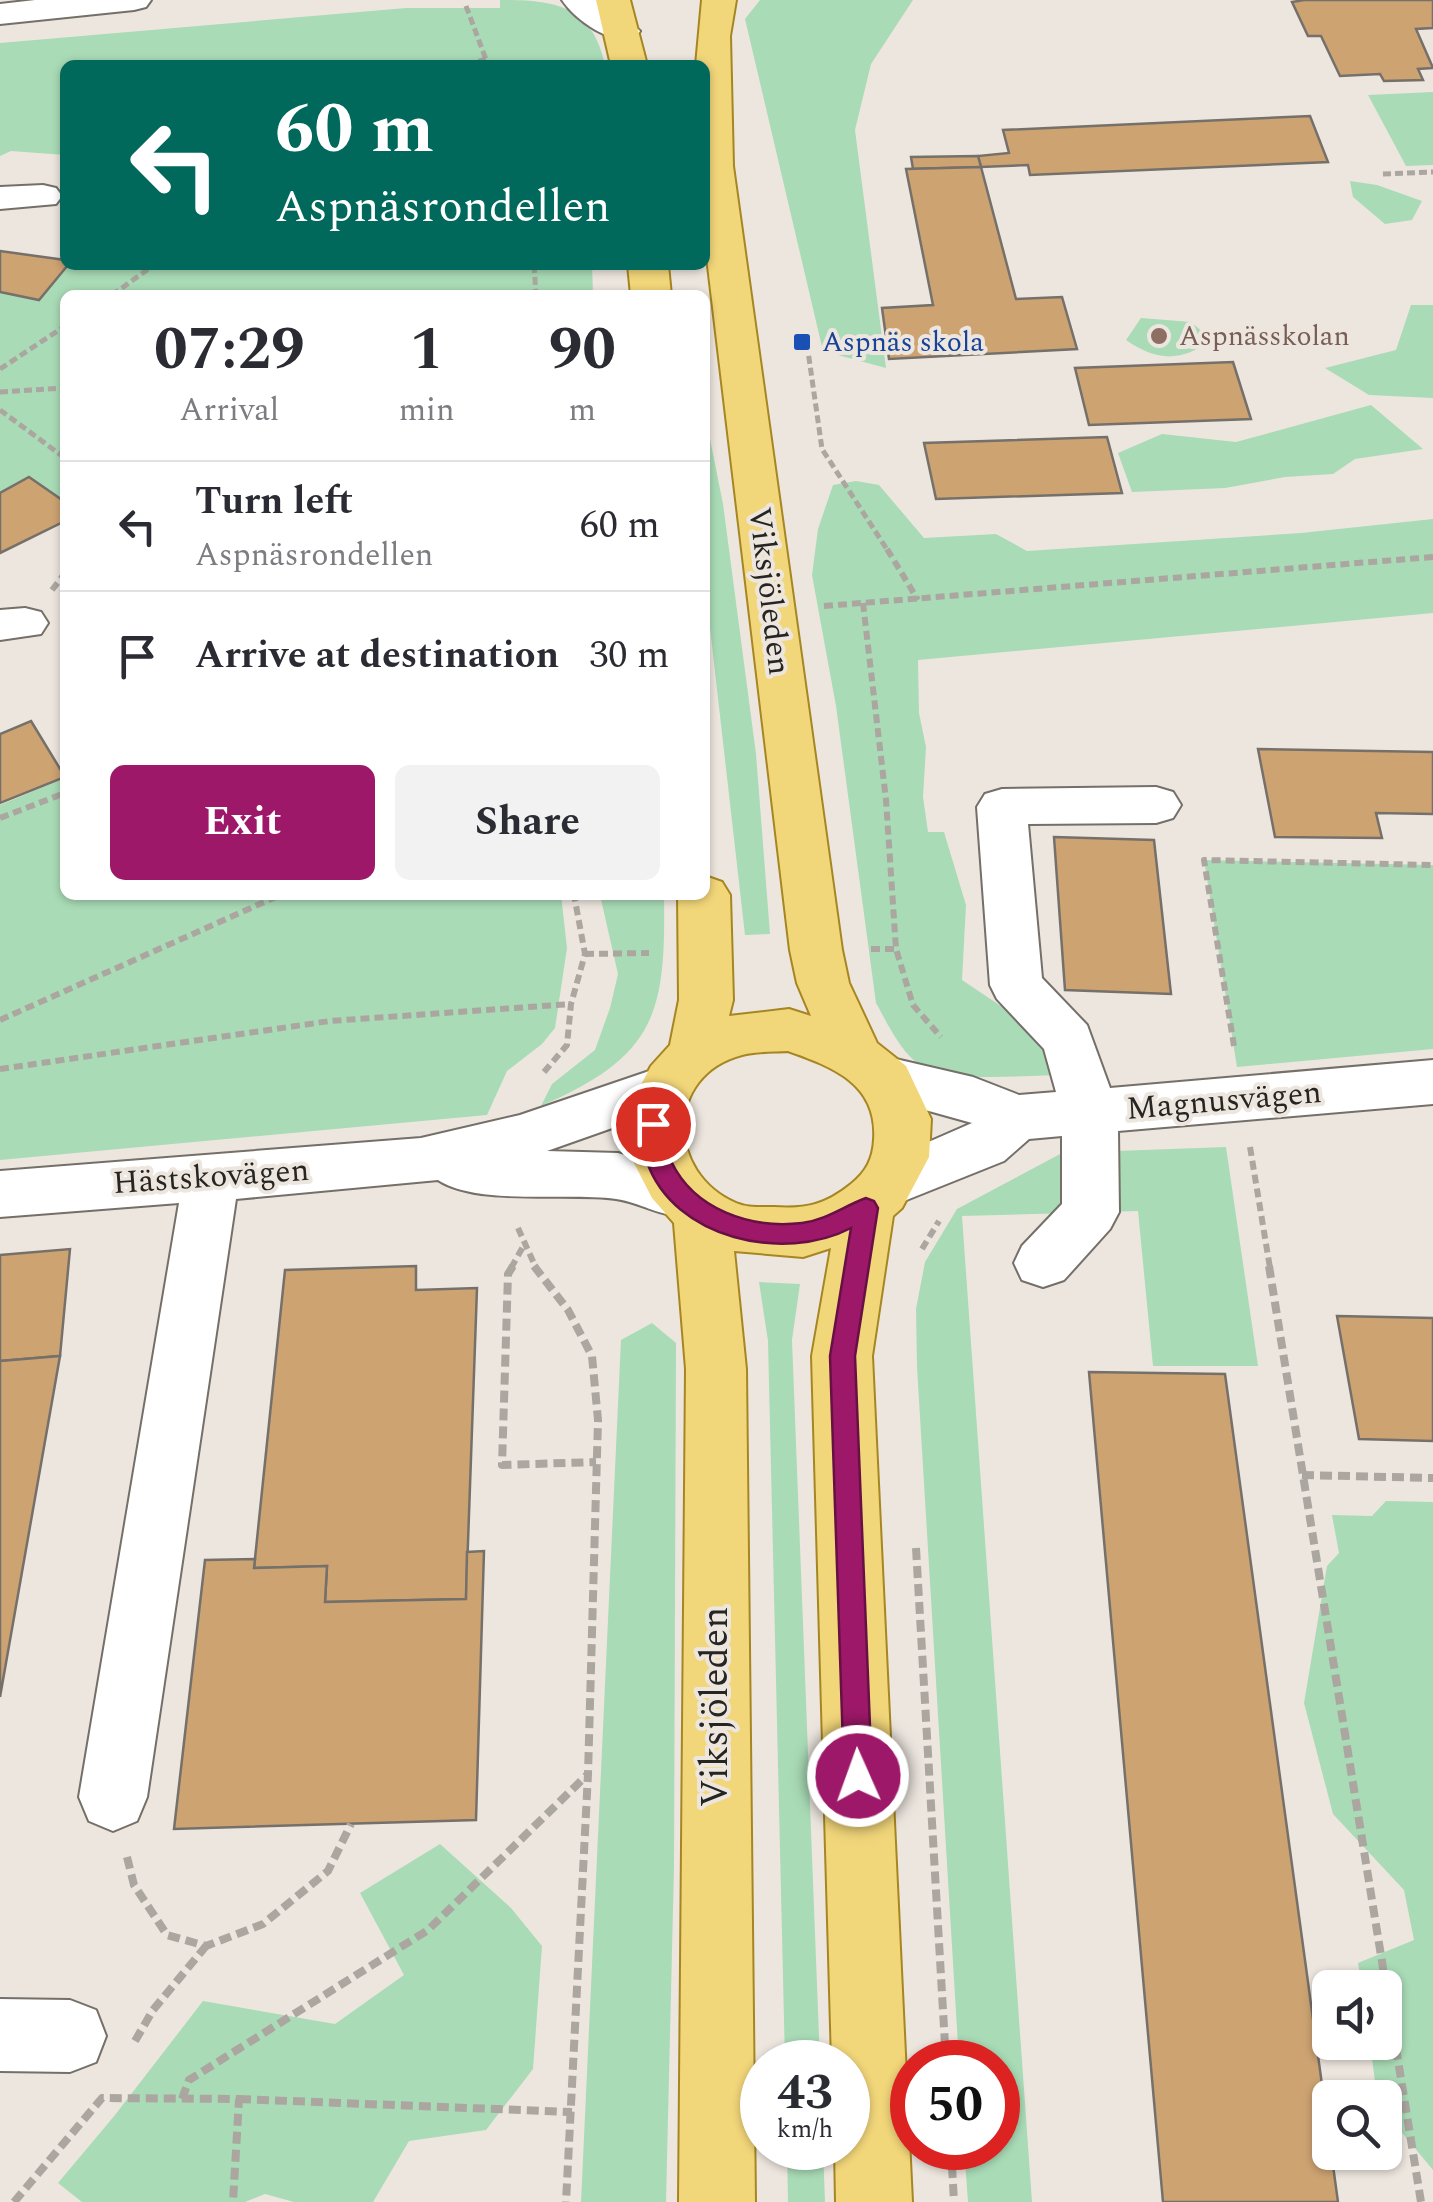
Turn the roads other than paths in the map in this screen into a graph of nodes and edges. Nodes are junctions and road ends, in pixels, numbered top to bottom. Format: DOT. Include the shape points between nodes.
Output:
graph roads {
  1 [pos="154,0"];
  2 [pos="579,0"];
  3 [pos="719,0"];
  4 [pos="117,2"];
  5 [pos="0,14"];
  6 [pos="682,16"];
  7 [pos="621,32"];
  8 [pos="689,60"];
  9 [pos="710,148"];
  10 [pos="43,196"];
  11 [pos="0,198"];
  12 [pos="1156,805"];
  13 [pos="704,900"];
  14 [pos="870,1064"];
  15 [pos="679,1071"];
  16 [pos="1433,1082"];
  17 [pos="1090,1113"];
  18 [pos="1015,1118"];
  19 [pos="520,1155"];
  20 [pos="211,1176"];
  21 [pos="0,1194"];
  22 [pos="878,1196"];
  23 [pos="691,1203"];
  24 [pos="1043,1264"];
  25 [pos="113,1797"];
  26 [pos="0,2034"];
  27 [pos="103,2058"];
  28 [pos="716,2202"];
  29 [pos="874,2202"];
  1 -- 4 [label="street"];
  2 -- 7 [label="street"];
  3 -- 9 [label="main road, Viksjöleden"];
  4 -- 5 [label="street"];
  6 -- 8 [label="main road"];
  9 -- 14 [label="main road, Viksjöleden" via="816,950 823,983"];
  10 -- 11 [label="street"];
  12 -- 17 [label="street" via="1002,807 1016,985 1068,1040"];
  13 -- 15 [label="main road" via="706,1000"];
  14 -- 15 [label="main road" via="822,1036 756,1031 723,1039"];
  14 -- 18 [label="street, Magnusvägen"];
  14 -- 22 [label="main road" via="904,1116 903,1156"];
  15 -- 19 [label="street, Hästskovägen"];
  15 -- 23 [label="main road" via="653,1124 658,1161"];
  16 -- 17 [label="street, Magnusvägen"];
  17 -- 18 [label="street, Magnusvägen"];
  17 -- 24 [label="street" via="1090,1212"];
  18 -- 22 [label="street" via="984,1146"];
  19 -- 20 [label="street, Hästskovägen"];
  19 -- 23 [label="street, Hästskovägen" via="618,1176"];
  20 -- 21 [label="street, Hästskovägen"];
  20 -- 25 [label="street"];
  22 -- 23 [label="main road" via="820,1229 767,1234 733,1227"];
  22 -- 29 [label="main road" via="842,1356"];
  23 -- 28 [label="main road, Viksjöleden" via="716,1369"];
  26 -- 27 [label="street"];
}
